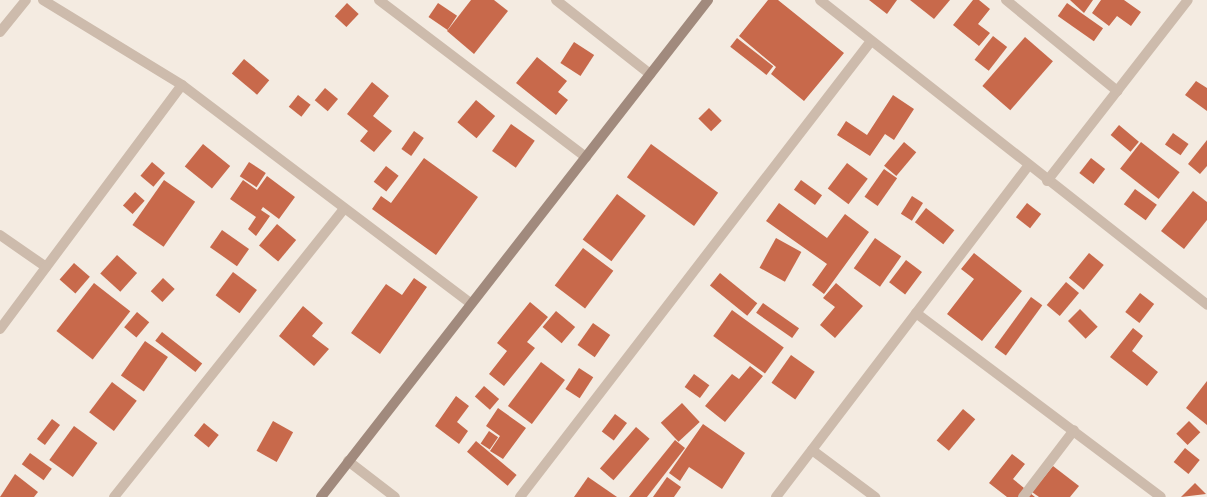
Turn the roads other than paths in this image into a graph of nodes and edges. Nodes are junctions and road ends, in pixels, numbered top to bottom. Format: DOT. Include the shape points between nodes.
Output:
graph roads {
  1 [pos="26,0"];
  2 [pos="43,0"];
  3 [pos="379,0"];
  4 [pos="556,0"];
  5 [pos="708,0"];
  6 [pos="820,0"];
  7 [pos="1006,0"];
  8 [pos="1188,0"];
  9 [pos="0,32"];
  10 [pos="871,41"];
  11 [pos="650,74"];
  12 [pos="182,85"];
  13 [pos="1117,91"];
  14 [pos="586,157"];
  15 [pos="1028,166"];
  16 [pos="1047,181"];
  17 [pos="343,210"];
  18 [pos="0,235"];
  19 [pos="46,267"];
  20 [pos="470,303"];
  21 [pos="1207,305"];
  22 [pos="916,313"];
  23 [pos="0,329"];
  24 [pos="1074,430"];
  25 [pos="812,450"];
  26 [pos="348,461"];
  27 [pos="114,497"];
  28 [pos="320,497"];
  29 [pos="394,497"];
  30 [pos="520,497"];
  31 [pos="776,497"];
  32 [pos="874,497"];
  33 [pos="1023,497"];
  34 [pos="1160,497"];
  1 -- 9 [label="street"];
  2 -- 12 [label="street"];
  3 -- 14 [label="street"];
  4 -- 11 [label="street"];
  5 -- 11 [label="street"];
  6 -- 10 [label="street"];
  7 -- 13 [label="street"];
  8 -- 13 [label="street"];
  10 -- 15 [label="street"];
  10 -- 30 [label="street"];
  11 -- 14 [label="street"];
  12 -- 17 [label="street"];
  12 -- 19 [label="street"];
  13 -- 16 [label="street"];
  14 -- 20 [label="street"];
  15 -- 16 [label="street"];
  15 -- 22 [label="street"];
  16 -- 21 [label="street"];
  17 -- 20 [label="street"];
  17 -- 27 [label="street"];
  18 -- 19 [label="street"];
  19 -- 23 [label="street"];
  20 -- 26 [label="street"];
  22 -- 24 [label="street"];
  22 -- 25 [label="street"];
  24 -- 33 [label="street"];
  24 -- 34 [label="street"];
  25 -- 31 [label="street"];
  25 -- 32 [label="street"];
  26 -- 28 [label="street"];
  26 -- 29 [label="street"];
}
